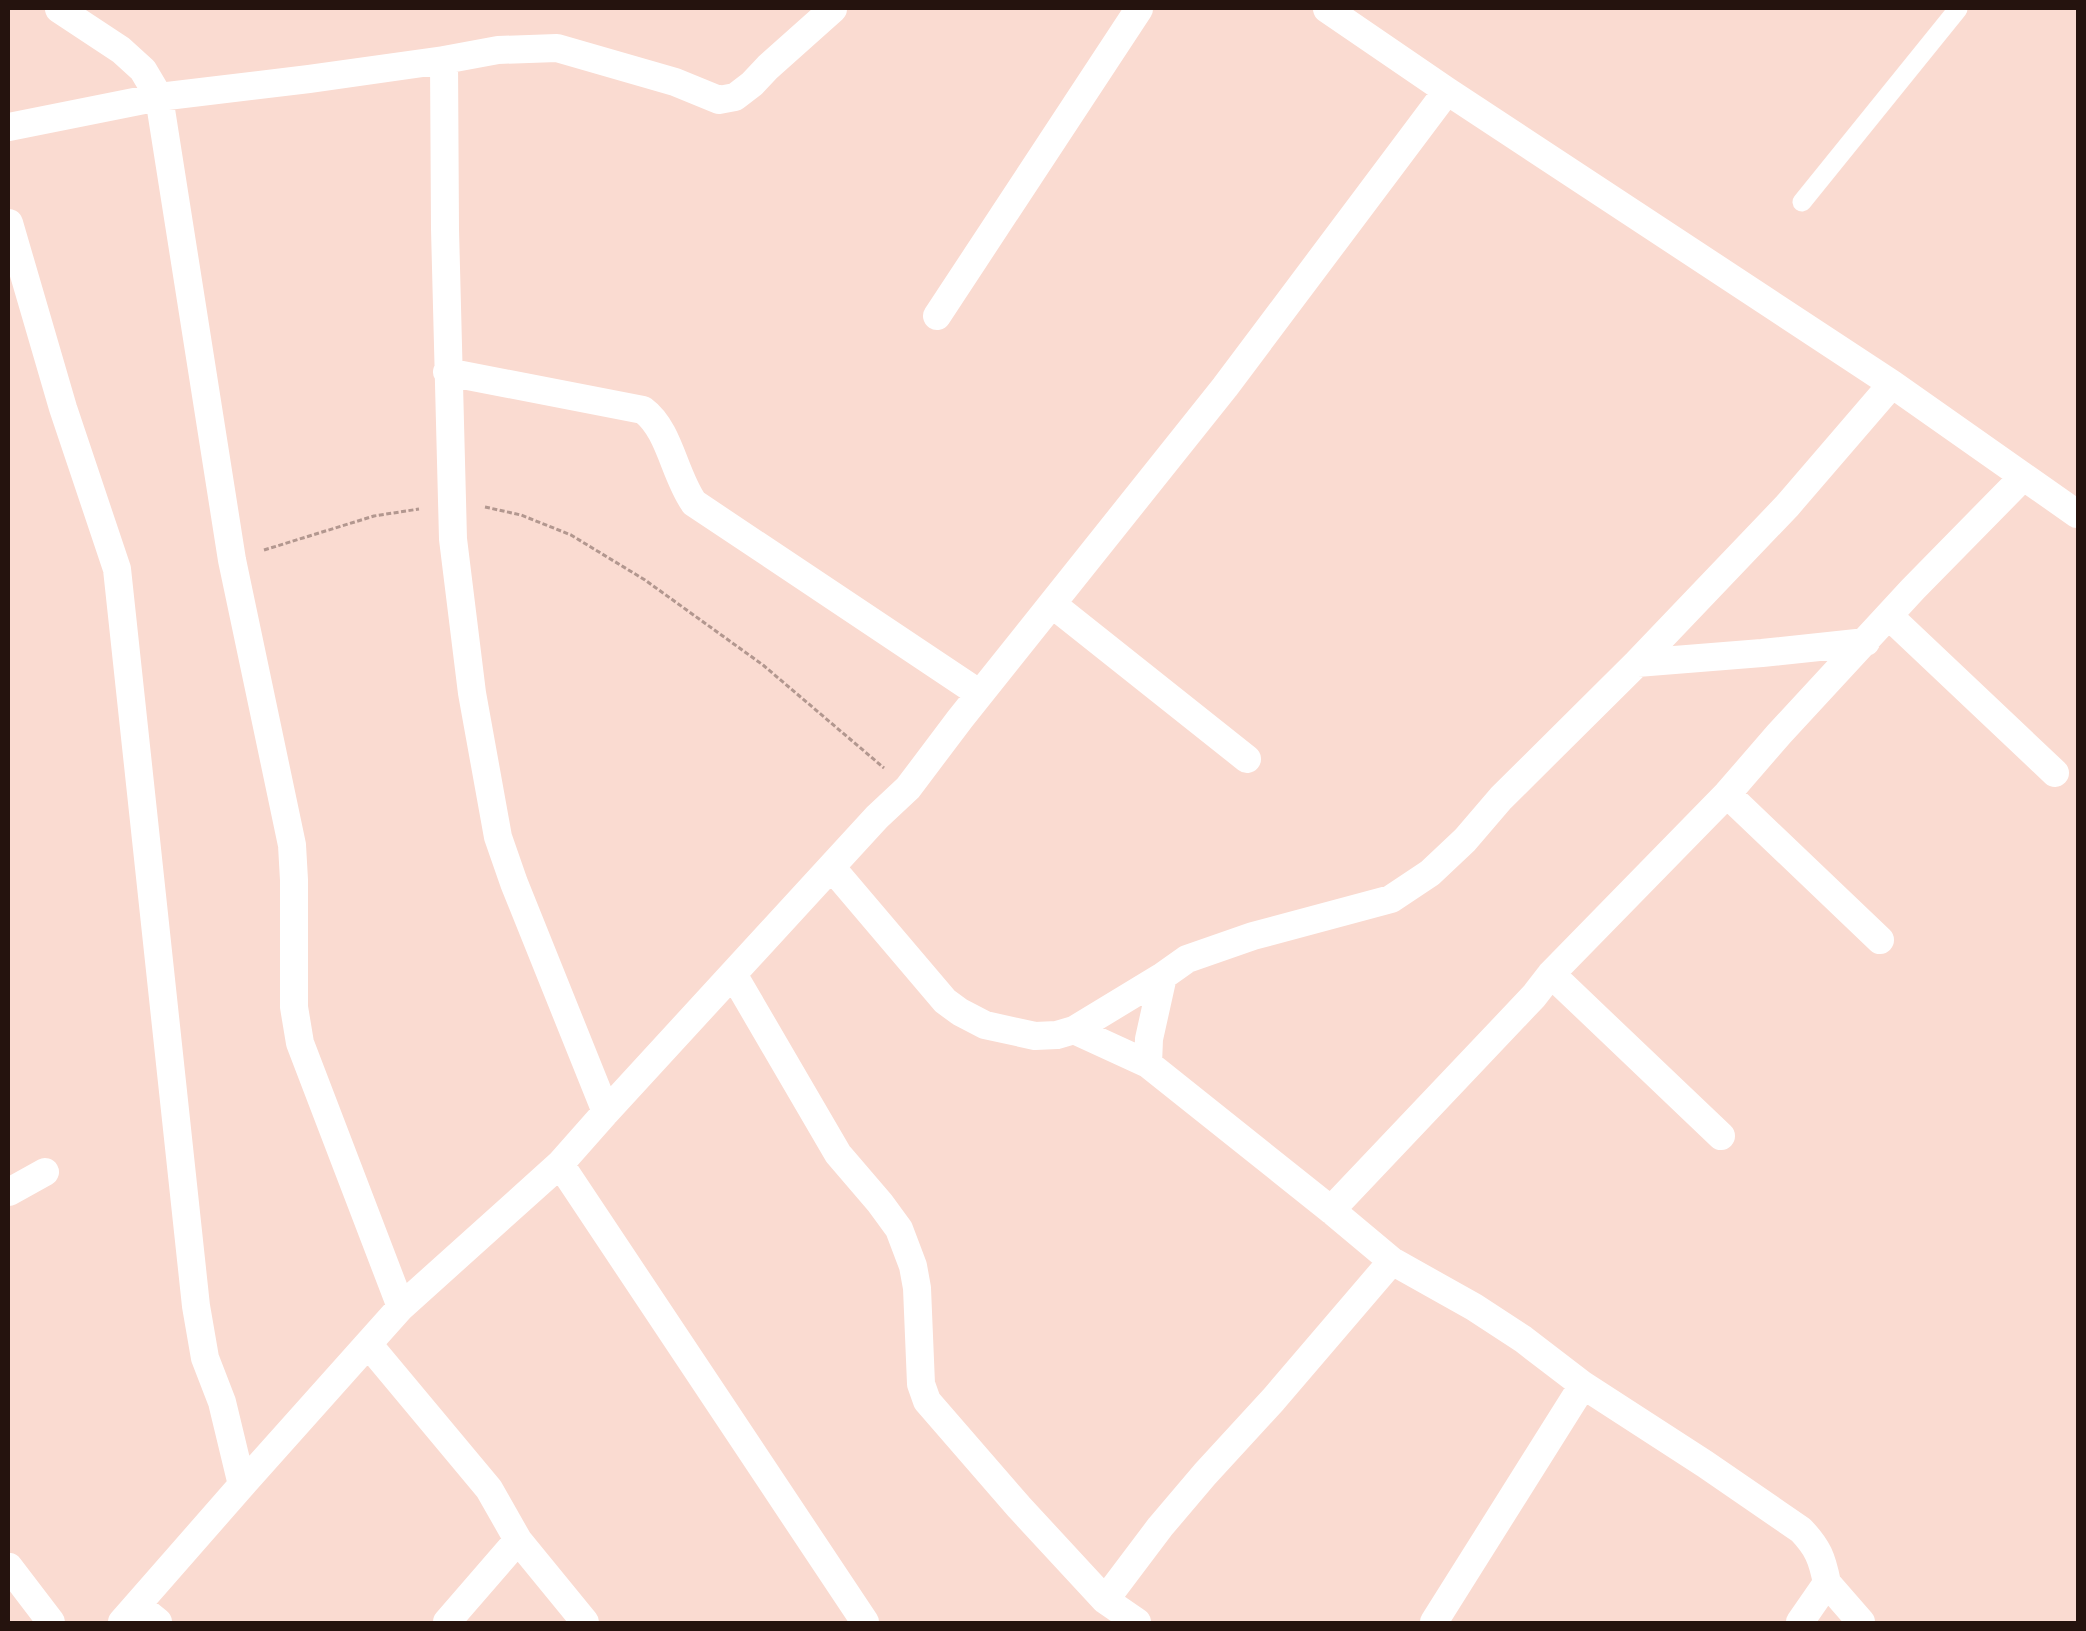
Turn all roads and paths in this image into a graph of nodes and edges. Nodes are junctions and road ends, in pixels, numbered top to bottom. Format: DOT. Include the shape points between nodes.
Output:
graph roads {
  1 [pos="59,9"];
  2 [pos="833,9"];
  3 [pos="1139,9"];
  4 [pos="1327,9"];
  5 [pos="1958,9"];
  6 [pos="444,60"];
  7 [pos="1448,91"];
  8 [pos="158,97"];
  9 [pos="9,127"];
  10 [pos="1802,202"];
  11 [pos="9,223"];
  12 [pos="937,316"];
  13 [pos="447,372"];
  14 [pos="1892,384"];
  15 [pos="2023,477"];
  16 [pos="452,504"];
  17 [pos="2077,514"];
  18 [pos="232,560"];
  19 [pos="1052,604"];
  20 [pos="1889,616"];
  21 [pos="1866,642"];
  22 [pos="1637,663"];
  23 [pos="980,694"];
  24 [pos="1247,759"];
  25 [pos="2055,773"];
  26 [pos="908,788"];
  27 [pos="1727,794"];
  28 [pos="832,868"];
  29 [pos="1880,940"];
  30 [pos="733,974"];
  31 [pos="1551,974"];
  32 [pos="1163,976"];
  33 [pos="1074,1030"];
  34 [pos="1148,1064"];
  35 [pos="606,1112"];
  36 [pos="1721,1136"];
  37 [pos="560,1164"];
  38 [pos="45,1172"];
  39 [pos="9,1192"];
  40 [pos="1332,1210"];
  41 [pos="1392,1261"];
  42 [pos="401,1306"];
  43 [pos="368,1344"];
  44 [pos="1583,1385"];
  45 [pos="242,1485"];
  46 [pos="518,1540"];
  47 [pos="9,1567"];
  48 [pos="1826,1583"];
  49 [pos="1105,1600"];
  50 [pos="130,1614"];
  51 [pos="51,1622"];
  52 [pos="158,1622"];
  53 [pos="447,1622"];
  54 [pos="585,1622"];
  55 [pos="864,1622"];
  56 [pos="1137,1622"];
  57 [pos="1434,1622"];
  58 [pos="1800,1622"];
  59 [pos="1861,1622"];
  1 -- 8 [label="street" via="121,50 144,70"];
  2 -- 6 [label="street" via="752,84 735,97 719,100 675,82 557,48 498,50"];
  3 -- 12 [label="street"];
  4 -- 7 [label="street"];
  5 -- 10 [label="lane"];
  6 -- 8 [label="street"];
  6 -- 13 [label="street"];
  7 -- 14 [label="street"];
  7 -- 19 [label="street" via="1225,387"];
  8 -- 9 [label="street"];
  8 -- 18 [label="street"];
  11 -- 45 [label="street" via="63,408 117,569 196,1306 205,1358 222,1402"];
  13 -- 16 [label="street"];
  13 -- 23 [label="street" via="643,410 653,418 684,489 694,503"];
  14 -- 15 [label="street"];
  14 -- 22 [label="street" via="1787,506"];
  15 -- 17 [label="street"];
  15 -- 20 [label="street"];
  16 -- 18 [label="path" via="374,516"];
  16 -- 26 [label="path" via="478,505 521,515 571,536 645,580 763,665"];
  16 -- 35 [label="street" via="453,538 472,693 498,837"];
  18 -- 42 [label="street" via="292,845 294,1007 300,1043"];
  19 -- 23 [label="street"];
  19 -- 24 [label="street"];
  20 -- 21 [label="street"];
  20 -- 25 [label="street"];
  21 -- 22 [label="street"];
  21 -- 27 [label="street"];
  22 -- 32 [label="street" via="1430,873 1391,899 1253,936 1187,959"];
  23 -- 26 [label="street"];
  26 -- 28 [label="street" via="877,817"];
  27 -- 29 [label="street"];
  27 -- 31 [label="street"];
  28 -- 30 [label="street"];
  28 -- 33 [label="street" via="945,1001 960,1012 985,1025 1035,1036"];
  30 -- 35 [label="street"];
  30 -- 49 [label="street" via="838,1154 899,1229 917,1288 921,1384 927,1401"];
  31 -- 36 [label="street"];
  31 -- 40 [label="street" via="1534,996"];
  32 -- 33 [label="street"];
  32 -- 34 [label="street" via="1149,1039"];
  33 -- 34 [label="street"];
  34 -- 40 [label="street"];
  35 -- 37 [label="street"];
  37 -- 42 [label="street"];
  37 -- 55 [label="street"];
  38 -- 39 [label="street"];
  40 -- 41 [label="street"];
  41 -- 44 [label="street" via="1491,1318"];
  41 -- 49 [label="street" via="1166,1519"];
  42 -- 43 [label="street"];
  43 -- 45 [label="street"];
  43 -- 46 [label="street" via="489,1489"];
  44 -- 48 [label="street" via="1800,1530 1821,1557"];
  44 -- 57 [label="street"];
  45 -- 50 [label="street"];
  46 -- 53 [label="street"];
  46 -- 54 [label="street"];
  47 -- 51 [label="street"];
  48 -- 58 [label="street"];
  48 -- 59 [label="street"];
  49 -- 56 [label="street"];
  50 -- 52 [label="street"];
}
